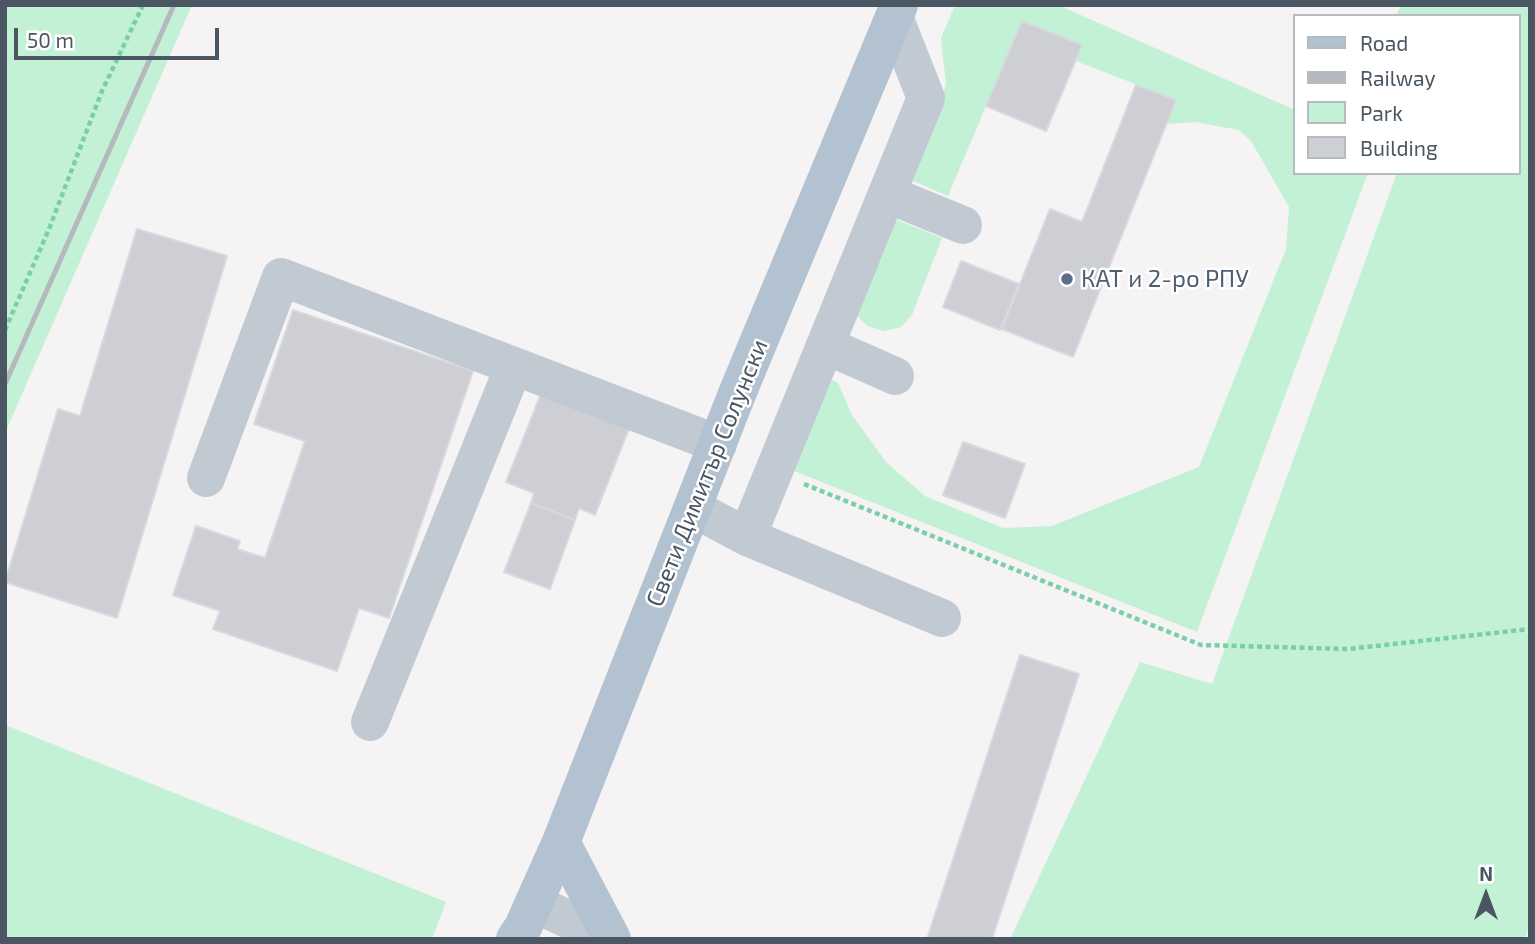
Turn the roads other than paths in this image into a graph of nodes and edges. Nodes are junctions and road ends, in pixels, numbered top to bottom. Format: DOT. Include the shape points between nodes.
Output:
graph roads {
  1 [pos="896,11"];
  2 [pos="887,194"];
  3 [pos="963,225"];
  4 [pos="825,345"];
  5 [pos="514,366"];
  6 [pos="895,376"];
  7 [pos="718,444"];
  8 [pos="206,478"];
  9 [pos="693,508"];
  10 [pos="747,537"];
  11 [pos="942,618"];
  12 [pos="370,722"];
  13 [pos="561,842"];
  14 [pos="524,925"];
  15 [pos="566,939"];
  16 [pos="610,939"];
  1 -- 2 [label="lane" via="926,98"];
  1 -- 7 [label="main road, Свети Димитър Солунски"];
  2 -- 3 [label="lane"];
  2 -- 4 [label="lane"];
  4 -- 6 [label="lane"];
  4 -- 10 [label="lane"];
  5 -- 7 [label="lane"];
  5 -- 8 [label="lane" via="281,277"];
  5 -- 12 [label="lane"];
  7 -- 9 [label="main road, Свети Димитър Солунски"];
  9 -- 10 [label="lane"];
  9 -- 13 [label="main road, Свети Димитър Солунски"];
  10 -- 11 [label="lane"];
  13 -- 14 [label="main road, Свети Димитър Солунски"];
  13 -- 16 [label="main road"];
  14 -- 15 [label="lane"];
  14 -- 16 [label="lane"];
}
